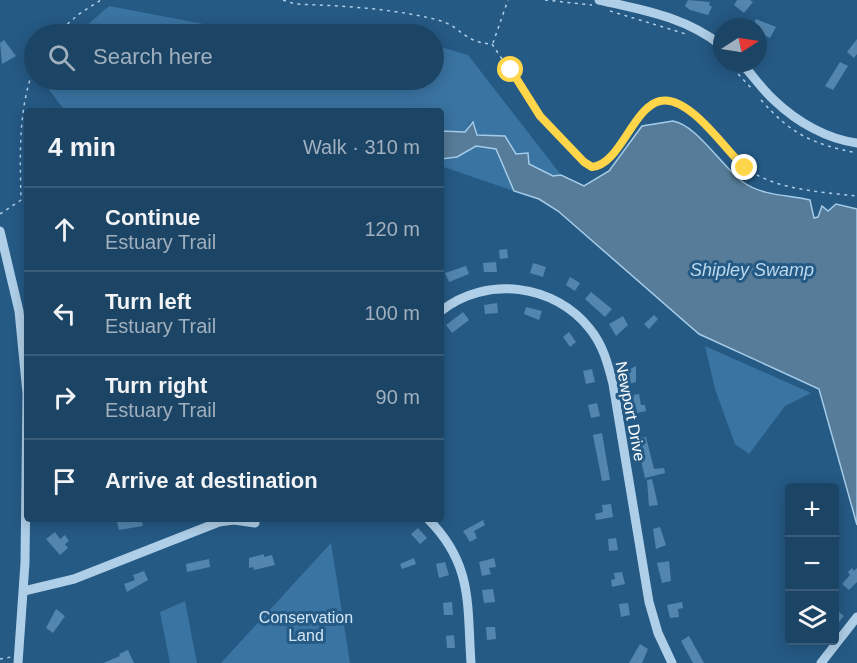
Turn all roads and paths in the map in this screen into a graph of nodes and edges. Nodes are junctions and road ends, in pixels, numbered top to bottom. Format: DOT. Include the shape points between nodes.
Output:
graph roads {
  1 [pos="101,0"];
  2 [pos="284,0"];
  3 [pos="508,0"];
  4 [pos="545,0"];
  5 [pos="598,3"];
  6 [pos="606,9"];
  7 [pos="68,24"];
  8 [pos="693,36"];
  9 [pos="713,39"];
  10 [pos="492,44"];
  11 [pos="750,72"];
  12 [pos="27,90"];
  13 [pos="857,143"];
  14 [pos="857,196"];
  15 [pos="0,214"];
  16 [pos="0,231"];
  17 [pos="444,309"];
  18 [pos="24,356"];
  19 [pos="25,522"];
  20 [pos="219,522"];
  21 [pos="248,522"];
  22 [pos="430,522"];
  23 [pos="255,523"];
  24 [pos="24,591"];
  25 [pos="857,617"];
  26 [pos="0,659"];
  27 [pos="17,659"];
  28 [pos="471,663"];
  29 [pos="672,663"];
  30 [pos="821,663"];
  1 -- 7 [label="path"];
  2 -- 10 [label="path" via="389,10 438,20 470,40"];
  3 -- 10 [label="path"];
  4 -- 5 [label="path"];
  5 -- 9 [label="street" via="675,19"];
  6 -- 8 [label="path"];
  10 -- 14 [label="path" via="540,116 592,167 604,163 649,107 668,101 686,108 735,158 765,180"];
  11 -- 13 [label="street" via="790,113 829,137"];
  12 -- 15 [label="path" via="21,200"];
  16 -- 18 [label="street" via="18,301"];
  17 -- 29 [label="street, Newport Drive" via="488,290 529,291 559,301 596,336 606,355 613,384 652,617"];
  19 -- 24 [label="street"];
  20 -- 24 [label="street" via="74,579"];
  21 -- 23 [label="street"];
  22 -- 28 [label="street" via="455,552 463,573"];
  24 -- 27 [label="street"];
  25 -- 30 [label="street"];
  26 -- 27 [label="path"];
}
